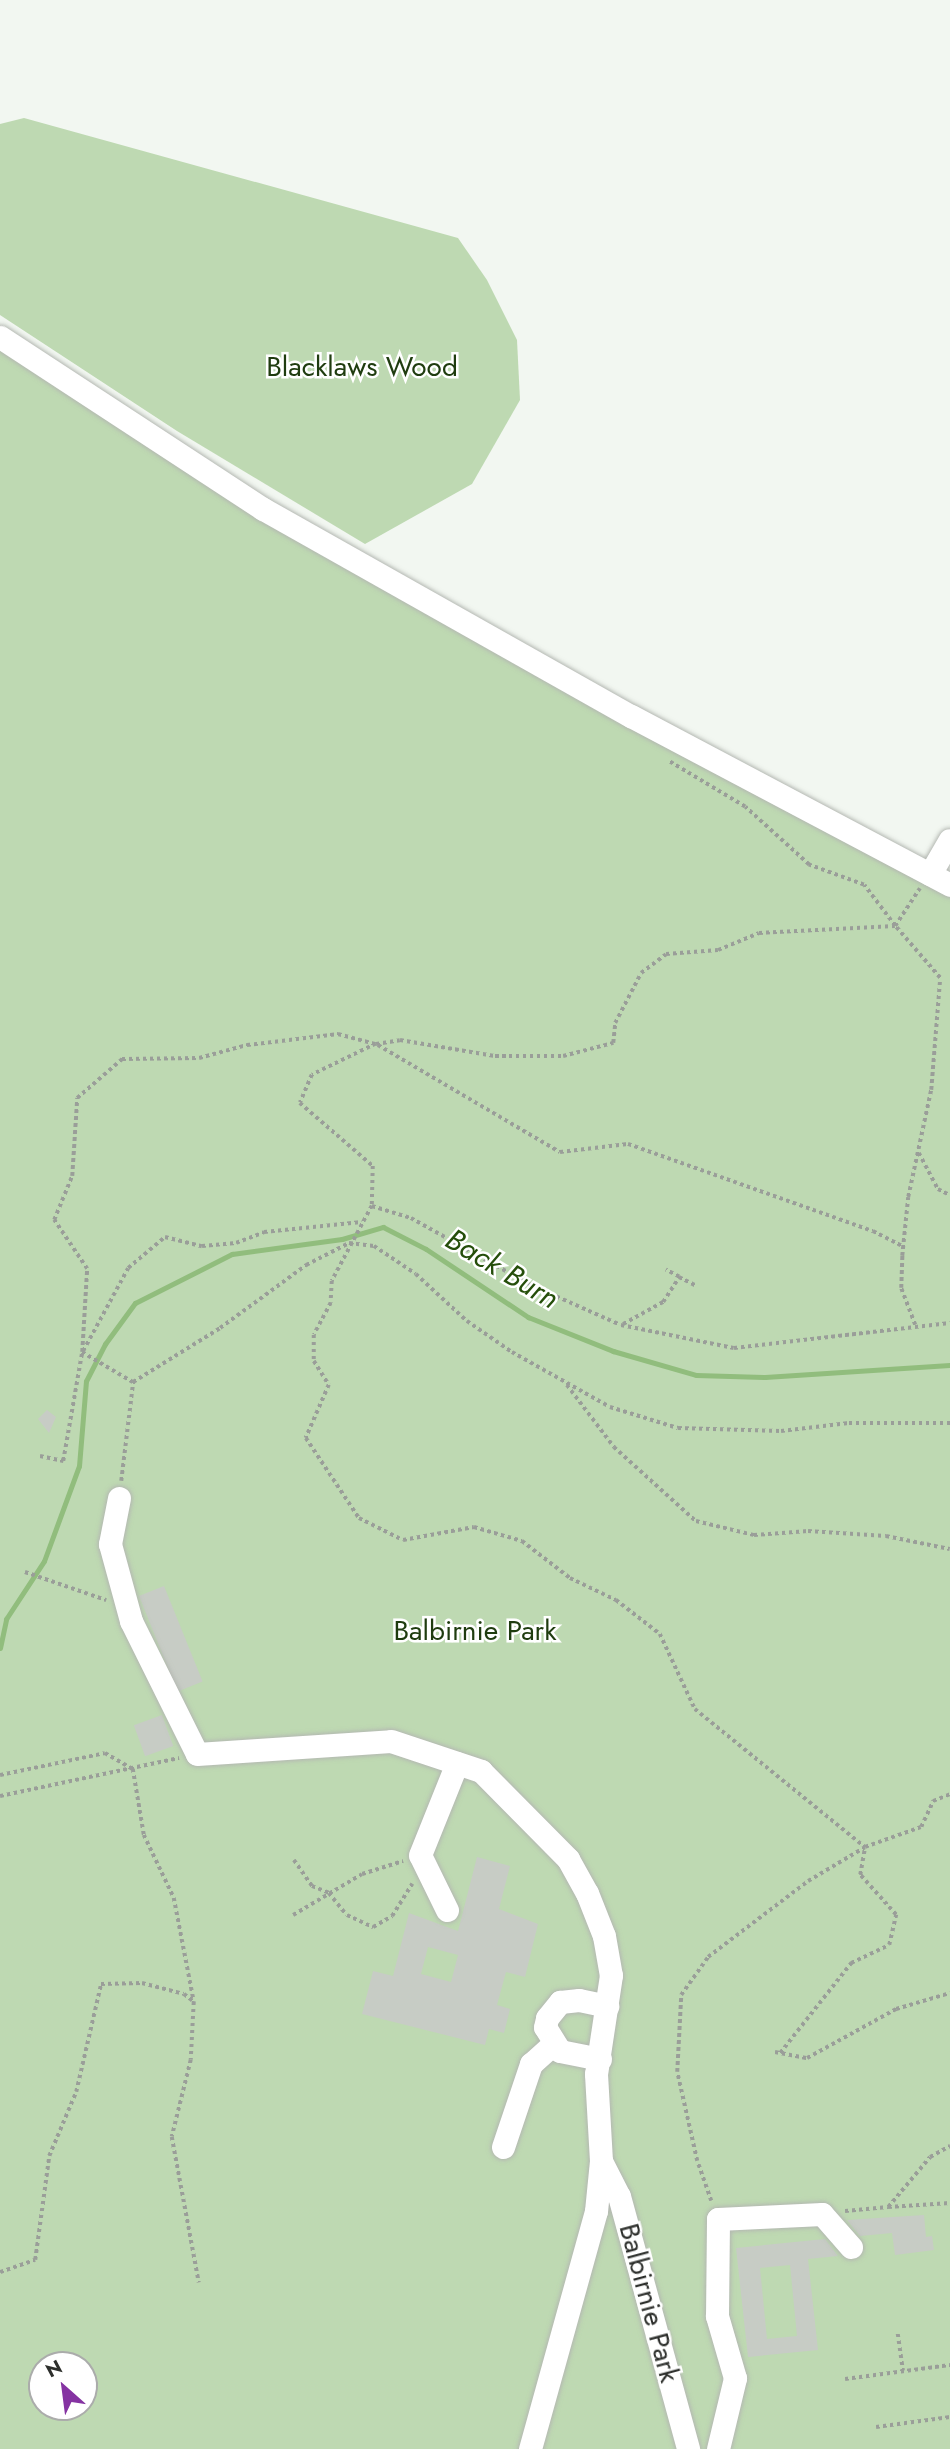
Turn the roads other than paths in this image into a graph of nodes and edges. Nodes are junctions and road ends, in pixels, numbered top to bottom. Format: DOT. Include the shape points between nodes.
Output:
graph roads {
  1 [pos="0,337"];
  2 [pos="950,840"];
  3 [pos="930,874"];
  4 [pos="950,886"];
  5 [pos="119,1498"];
  6 [pos="457,1763"];
  7 [pos="447,1910"];
  8 [pos="607,2006"];
  9 [pos="552,2045"];
  10 [pos="600,2059"];
  11 [pos="503,2147"];
  12 [pos="601,2161"];
  13 [pos="851,2246"];
  14 [pos="530,2449"];
  15 [pos="688,2449"];
  16 [pos="718,2449"];
  1 -- 3 [label="street" via="263,509 631,716"];
  2 -- 3 [label="street"];
  3 -- 4 [label="street"];
  5 -- 6 [label="street, Balbirnie Park" via="110,1544 127,1607 162,1692 197,1754 391,1741"];
  6 -- 7 [label="street" via="420,1856"];
  6 -- 8 [label="street, Balbirnie Park" via="481,1771 568,1859 604,1936 611,1975"];
  8 -- 9 [label="street" via="579,2000 560,2002 547,2018"];
  8 -- 10 [label="street, Balbirnie Park"];
  9 -- 10 [label="street"];
  9 -- 11 [label="street" via="531,2064"];
  10 -- 12 [label="street, Balbirnie Park" via="596,2074"];
  12 -- 14 [label="street, Balbirnie Park" via="596,2211"];
  12 -- 15 [label="street, Balbirnie Park" via="619,2196"];
  13 -- 16 [label="street" via="822,2214 718,2219 717,2316 735,2378"];
}
